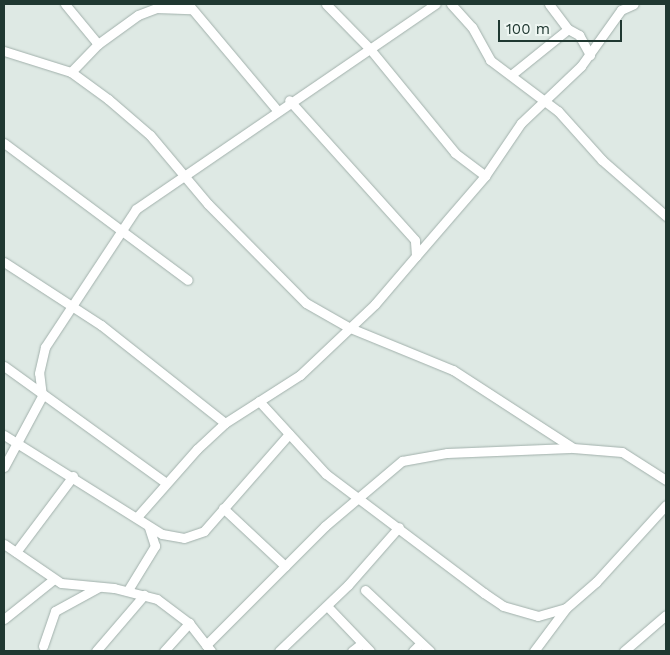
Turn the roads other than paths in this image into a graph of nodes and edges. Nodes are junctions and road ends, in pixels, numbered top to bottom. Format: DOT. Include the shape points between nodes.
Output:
graph roads {
  1 [pos="65,4"];
  2 [pos="326,4"];
  3 [pos="434,4"];
  4 [pos="451,4"];
  5 [pos="549,4"];
  6 [pos="634,4"];
  7 [pos="189,6"];
  8 [pos="568,29"];
  9 [pos="98,44"];
  10 [pos="370,49"];
  11 [pos="4,52"];
  12 [pos="590,54"];
  13 [pos="71,72"];
  14 [pos="511,75"];
  15 [pos="289,100"];
  16 [pos="545,101"];
  17 [pos="276,109"];
  18 [pos="4,142"];
  19 [pos="184,173"];
  20 [pos="485,176"];
  21 [pos="666,216"];
  22 [pos="121,229"];
  23 [pos="416,256"];
  24 [pos="4,262"];
  25 [pos="188,280"];
  26 [pos="72,306"];
  27 [pos="348,327"];
  28 [pos="4,366"];
  29 [pos="42,396"];
  30 [pos="259,401"];
  31 [pos="225,423"];
  32 [pos="289,434"];
  33 [pos="4,435"];
  34 [pos="17,442"];
  35 [pos="573,448"];
  36 [pos="4,467"];
  37 [pos="73,476"];
  38 [pos="666,480"];
  39 [pos="165,482"];
  40 [pos="360,497"];
  41 [pos="666,505"];
  42 [pos="223,508"];
  43 [pos="137,517"];
  44 [pos="147,525"];
  45 [pos="399,527"];
  46 [pos="4,544"];
  47 [pos="16,552"];
  48 [pos="285,566"];
  49 [pos="54,579"];
  50 [pos="101,586"];
  51 [pos="128,590"];
  52 [pos="365,590"];
  53 [pos="144,595"];
  54 [pos="327,606"];
  55 [pos="566,608"];
  56 [pos="666,615"];
  57 [pos="4,619"];
  58 [pos="188,623"];
  59 [pos="421,643"];
  60 [pos="362,644"];
  61 [pos="43,646"];
  62 [pos="209,648"];
  63 [pos="96,651"];
  64 [pos="164,651"];
  65 [pos="279,651"];
  66 [pos="352,651"];
  67 [pos="370,651"];
  68 [pos="413,651"];
  69 [pos="430,651"];
  70 [pos="534,651"];
  71 [pos="624,651"];
  1 -- 9 [label="street"];
  2 -- 10 [label="street"];
  3 -- 10 [label="street"];
  4 -- 14 [label="street" via="472,27 484,53"];
  5 -- 8 [label="street"];
  6 -- 12 [label="street" via="621,10"];
  7 -- 9 [label="street" via="156,8 138,15"];
  7 -- 17 [label="street"];
  8 -- 12 [label="street" via="579,35"];
  8 -- 14 [label="street"];
  9 -- 13 [label="street"];
  10 -- 15 [label="street"];
  10 -- 20 [label="street" via="455,153"];
  11 -- 13 [label="street"];
  12 -- 16 [label="street"];
  13 -- 19 [label="street" via="150,135"];
  14 -- 16 [label="street"];
  15 -- 17 [label="street"];
  15 -- 23 [label="street" via="415,240"];
  16 -- 20 [label="street" via="514,132"];
  16 -- 21 [label="street"];
  17 -- 19 [label="street"];
  18 -- 22 [label="street"];
  19 -- 22 [label="street" via="153,194"];
  19 -- 27 [label="street" via="208,204 290,289"];
  20 -- 23 [label="street"];
  22 -- 25 [label="street"];
  22 -- 26 [label="street"];
  23 -- 27 [label="street" via="375,304"];
  24 -- 26 [label="street"];
  26 -- 29 [label="street" via="42,354"];
  26 -- 31 [label="street"];
  27 -- 30 [label="street" via="300,375"];
  27 -- 35 [label="street" via="452,370"];
  28 -- 29 [label="street"];
  29 -- 34 [label="street"];
  29 -- 39 [label="street"];
  30 -- 31 [label="street"];
  30 -- 32 [label="street"];
  31 -- 39 [label="street"];
  32 -- 40 [label="street" via="326,474"];
  32 -- 42 [label="street"];
  33 -- 34 [label="street"];
  34 -- 36 [label="street"];
  34 -- 37 [label="street"];
  35 -- 38 [label="street" via="622,452"];
  35 -- 40 [label="street" via="447,454 402,461"];
  37 -- 43 [label="street"];
  37 -- 47 [label="street"];
  39 -- 43 [label="street"];
  40 -- 45 [label="street"];
  40 -- 48 [label="street"];
  41 -- 55 [label="street" via="596,582"];
  42 -- 44 [label="street" via="204,531 192,537 167,536"];
  42 -- 48 [label="street"];
  43 -- 44 [label="street"];
  44 -- 51 [label="street" via="155,546"];
  45 -- 54 [label="street"];
  45 -- 55 [label="street" via="504,606 538,616"];
  46 -- 47 [label="street"];
  47 -- 49 [label="street"];
  48 -- 62 [label="street"];
  49 -- 50 [label="street"];
  49 -- 57 [label="street"];
  50 -- 51 [label="street"];
  50 -- 61 [label="street" via="55,611"];
  51 -- 53 [label="street"];
  52 -- 59 [label="street"];
  53 -- 58 [label="street" via="171,607"];
  53 -- 63 [label="street"];
  54 -- 60 [label="street"];
  54 -- 65 [label="street"];
  55 -- 70 [label="street"];
  56 -- 71 [label="street"];
  58 -- 62 [label="street"];
  58 -- 64 [label="street"];
  59 -- 68 [label="street"];
  59 -- 69 [label="street"];
  60 -- 66 [label="street"];
  60 -- 67 [label="street"];
}
